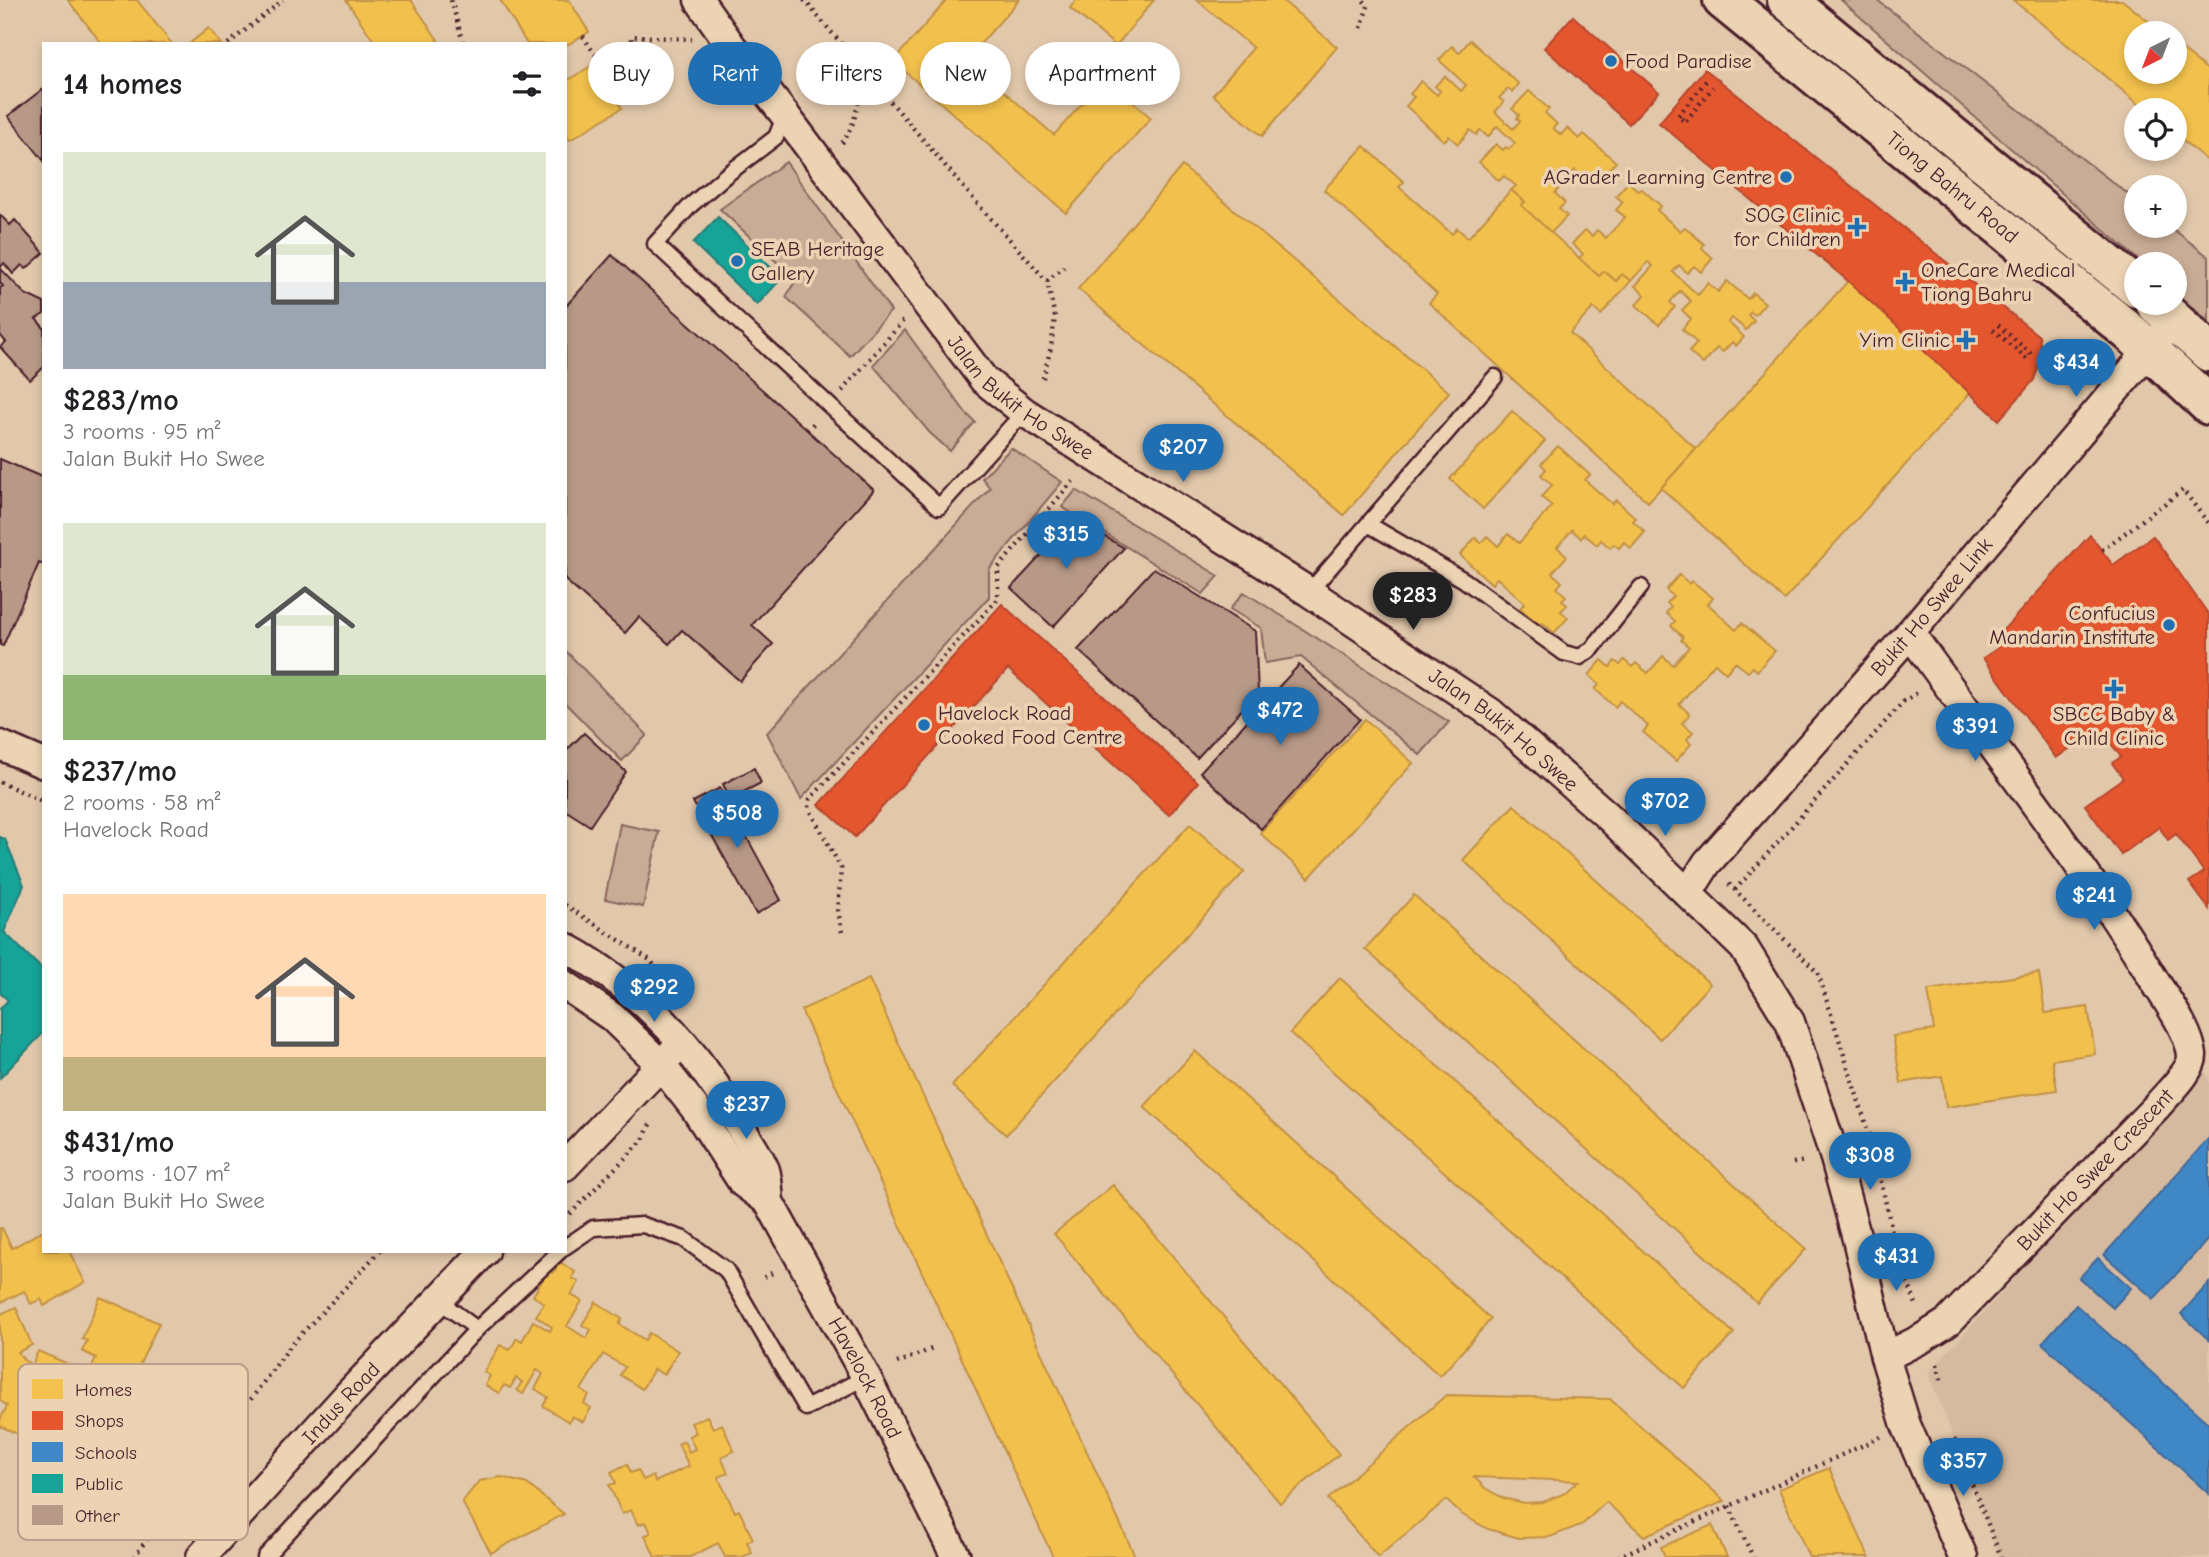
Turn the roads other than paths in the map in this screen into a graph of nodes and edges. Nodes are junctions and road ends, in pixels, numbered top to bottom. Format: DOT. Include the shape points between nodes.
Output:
graph roads {
  1 [pos="699,0"];
  2 [pos="1787,0"];
  3 [pos="1727,1"];
  4 [pos="785,115"];
  5 [pos="2124,277"];
  6 [pos="2164,315"];
  7 [pos="2168,315"];
  8 [pos="2150,349"];
  9 [pos="2209,352"];
  10 [pos="1494,377"];
  11 [pos="2209,405"];
  12 [pos="1024,412"];
  13 [pos="1368,524"];
  14 [pos="1641,587"];
  15 [pos="1309,592"];
  16 [pos="1910,633"];
  17 [pos="0,745"];
  18 [pos="42,763"];
  19 [pos="1688,892"];
  20 [pos="567,948"];
  21 [pos="567,986"];
  22 [pos="683,1043"];
  23 [pos="2201,1062"];
  24 [pos="661,1065"];
  25 [pos="567,1164"];
  26 [pos="769,1202"];
  27 [pos="567,1246"];
  28 [pos="483,1253"];
  29 [pos="557,1253"];
  30 [pos="438,1300"];
  31 [pos="477,1329"];
  32 [pos="1885,1357"];
  33 [pos="866,1377"];
  34 [pos="248,1505"];
  35 [pos="216,1540"];
  36 [pos="201,1557"];
  37 [pos="265,1557"];
  38 [pos="957,1557"];
  39 [pos="1963,1557"];
  1 -- 4 [label="street, Jalan Bukit Ho Swee"];
  2 -- 5 [label="main road, Tiong Bahru Road"];
  3 -- 8 [label="main road, Tiong Bahru Road"];
  4 -- 12 [label="street, Jalan Bukit Ho Swee" via="984,380"];
  4 -- 12 [label="lane" via="776,137 691,205 655,244 939,507"];
  6 -- 8 [label="street, Bukit Ho Swee Link"];
  7 -- 9 [label="main road"];
  8 -- 11 [label="main road, Tiong Bahru Road"];
  8 -- 16 [label="street, Bukit Ho Swee Link"];
  10 -- 13 [label="lane"];
  12 -- 15 [label="street, Jalan Bukit Ho Swee"];
  13 -- 14 [label="lane" via="1464,580 1564,653 1580,657 1592,649"];
  13 -- 15 [label="lane"];
  15 -- 19 [label="street, Jalan Bukit Ho Swee" via="1491,713"];
  16 -- 19 [label="street, Bukit Ho Swee Link" via="1707,863"];
  16 -- 23 [label="street, Bukit Ho Swee Crescent" via="2124,933"];
  17 -- 18 [label="street"];
  19 -- 32 [label="street, Jalan Bukit Ho Swee" via="1744,948 1790,1021 1835,1158"];
  20 -- 22 [label="street, Havelock Road" via="635,993"];
  21 -- 24 [label="street, Havelock Road" via="612,1017"];
  22 -- 24 [label="street"];
  22 -- 26 [label="street, Havelock Road" via="725,1098 766,1172"];
  23 -- 32 [label="street, Bukit Ho Swee Crescent" via="2188,1070 1948,1322"];
  24 -- 25 [label="street"];
  24 -- 26 [label="street, Havelock Road" via="743,1183"];
  26 -- 33 [label="street, Havelock Road"];
  27 -- 33 [label="lane" via="593,1228 643,1225 684,1239 726,1270 806,1408"];
  28 -- 30 [label="street, Indus Road"];
  29 -- 31 [label="lane"];
  30 -- 31 [label="lane"];
  30 -- 34 [label="street, Indus Road"];
  31 -- 37 [label="lane"];
  32 -- 39 [label="street, Jalan Bukit Ho Swee" via="1906,1425"];
  33 -- 38 [label="street, Havelock Road"];
  35 -- 36 [label="street, Indus Road"];
}
